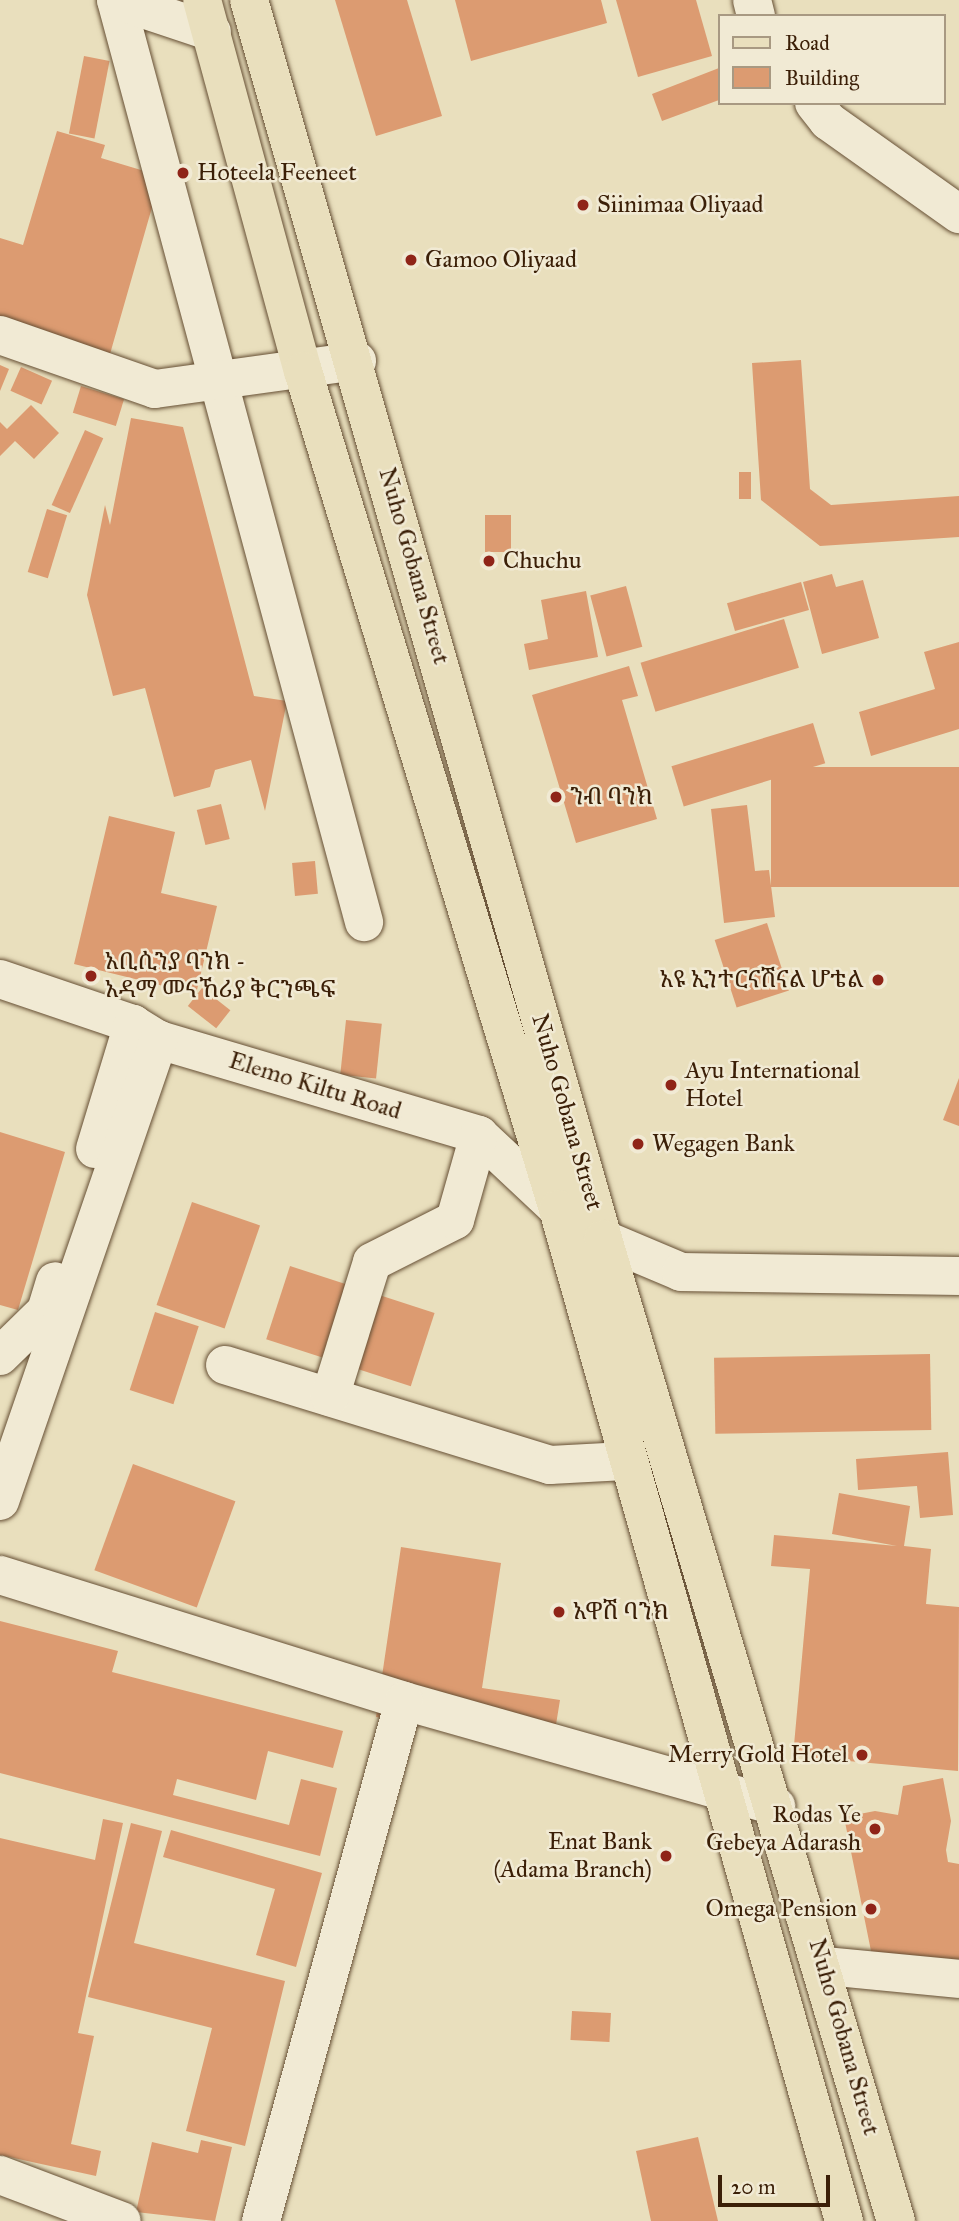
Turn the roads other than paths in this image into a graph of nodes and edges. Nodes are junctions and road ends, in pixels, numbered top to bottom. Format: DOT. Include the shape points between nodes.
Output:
graph roads {
  1 [pos="116,0"];
  2 [pos="249,0"];
  3 [pos="207,16"];
  4 [pos="816,105"];
  5 [pos="959,214"];
  6 [pos="0,335"];
  7 [pos="357,360"];
  8 [pos="303,371"];
  9 [pos="220,384"];
  10 [pos="364,922"];
  11 [pos="0,979"];
  12 [pos="146,1032"];
  13 [pos="479,1135"];
  14 [pos="558,1209"];
  15 [pos="603,1239"];
  16 [pos="959,1276"];
  17 [pos="0,1356"];
  18 [pos="225,1365"];
  19 [pos="330,1397"];
  20 [pos="625,1461"];
  21 [pos="0,1501"];
  22 [pos="0,1575"];
  23 [pos="404,1702"];
  24 [pos="726,1792"];
  25 [pos="776,1806"];
  26 [pos="825,1966"];
  27 [pos="959,1979"];
  28 [pos="0,2175"];
  29 [pos="122,2221"];
  30 [pos="261,2221"];
  31 [pos="844,2221"];
  32 [pos="896,2221"];
  1 -- 3 [label="street"];
  1 -- 9 [label="street"];
  2 -- 7 [label="main road, Nuho Gobana Street"];
  3 -- 8 [label="main road, Nuho Gobana Street"];
  4 -- 5 [label="street" via="828,121"];
  6 -- 9 [label="street" via="155,389"];
  7 -- 8 [label="street"];
  7 -- 15 [label="main road, Nuho Gobana Street"];
  8 -- 9 [label="street"];
  8 -- 14 [label="main road, Nuho Gobana Street"];
  9 -- 10 [label="street"];
  11 -- 12 [label="street, Elemo Kiltu Road"];
  12 -- 13 [label="street, Elemo Kiltu Road"];
  12 -- 17 [label="street" via="46,1311"];
  12 -- 21 [label="street"];
  13 -- 14 [label="street, Elemo Kiltu Road"];
  13 -- 19 [label="street" via="455,1220 372,1262"];
  14 -- 15 [label="street, Elemo Kiltu Road"];
  14 -- 20 [label="main road, Nuho Gobana Street"];
  15 -- 16 [label="street, Elemo Kiltu Road" via="681,1272 719,1277"];
  15 -- 25 [label="main road, Nuho Gobana Street"];
  18 -- 19 [label="street"];
  19 -- 20 [label="street" via="550,1465"];
  20 -- 24 [label="main road, Nuho Gobana Street"];
  22 -- 23 [label="street"];
  23 -- 24 [label="street"];
  23 -- 30 [label="street"];
  24 -- 25 [label="street"];
  24 -- 31 [label="main road, Nuho Gobana Street"];
  25 -- 26 [label="main road, Nuho Gobana Street"];
  26 -- 27 [label="street"];
  26 -- 32 [label="main road, Nuho Gobana Street"];
  28 -- 29 [label="street"];
}
